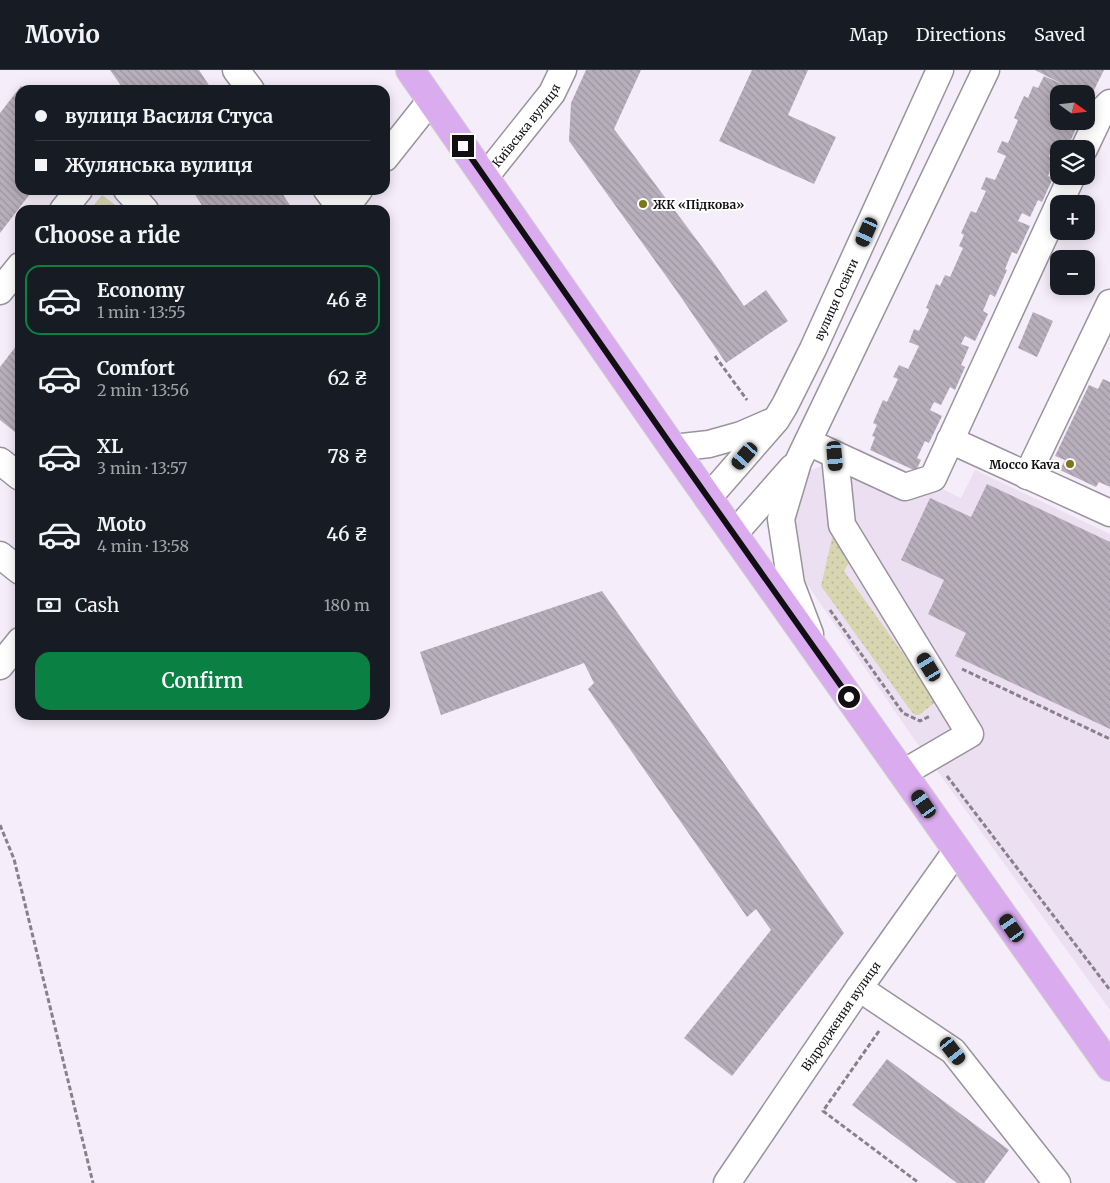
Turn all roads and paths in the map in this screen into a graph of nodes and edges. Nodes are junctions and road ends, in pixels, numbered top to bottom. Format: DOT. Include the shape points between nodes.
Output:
graph roads {
  1 [pos="236,70"];
  2 [pos="410,70"];
  3 [pos="563,70"];
  4 [pos="940,70"];
  5 [pos="986,70"];
  6 [pos="248,85"];
  7 [pos="431,100"];
  8 [pos="1110,103"];
  9 [pos="1088,140"];
  10 [pos="390,152"];
  11 [pos="485,177"];
  12 [pos="132,195"];
  13 [pos="331,195"];
  14 [pos="356,195"];
  15 [pos="140,205"];
  16 [pos="339,205"];
  17 [pos="347,205"];
  18 [pos="1050,223"];
  19 [pos="1110,303"];
  20 [pos="716,356"];
  21 [pos="748,400"];
  22 [pos="776,420"];
  23 [pos="950,440"];
  24 [pos="673,448"];
  25 [pos="803,452"];
  26 [pos="835,456"];
  27 [pos="0,461"];
  28 [pos="15,473"];
  29 [pos="1027,476"];
  30 [pos="708,498"];
  31 [pos="1110,513"];
  32 [pos="734,534"];
  33 [pos="0,555"];
  34 [pos="15,567"];
  35 [pos="826,603"];
  36 [pos="15,647"];
  37 [pos="816,651"];
  38 [pos="0,666"];
  39 [pos="956,666"];
  40 [pos="948,699"];
  41 [pos="1110,739"];
  42 [pos="932,756"];
  43 [pos="903,773"];
  44 [pos="0,825"];
  45 [pos="957,850"];
  46 [pos="859,988"];
  47 [pos="1110,990"];
  48 [pos="881,1028"];
  49 [pos="1110,1067"];
  50 [pos="93,1183"];
  51 [pos="727,1183"];
  52 [pos="919,1183"];
  53 [pos="1057,1183"];
  1 -- 6 [label="street"];
  2 -- 7 [label="main road"];
  3 -- 11 [label="street, Київська вулиця" via="552,93"];
  4 -- 22 [label="street, вулиця Освіти" via="814,348"];
  5 -- 25 [label="street"];
  7 -- 10 [label="street"];
  7 -- 11 [label="main road"];
  8 -- 9 [label="street" via="1102,111"];
  11 -- 24 [label="main road"];
  12 -- 15 [label="street"];
  13 -- 16 [label="street"];
  14 -- 17 [label="street"];
  18 -- 23 [label="street"];
  19 -- 29 [label="street"];
  20 -- 21 [label="path"];
  22 -- 24 [label="street" via="709,444"];
  22 -- 30 [label="street, вулиця Освіти"];
  23 -- 26 [label="street" via="933,478 905,487"];
  23 -- 29 [label="street"];
  24 -- 30 [label="main road"];
  25 -- 26 [label="street"];
  25 -- 32 [label="street"];
  25 -- 37 [label="street" via="781,520 791,584"];
  26 -- 40 [label="street" via="842,525"];
  27 -- 28 [label="street"];
  29 -- 31 [label="street"];
  30 -- 32 [label="main road"];
  32 -- 37 [label="main road"];
  33 -- 34 [label="street"];
  35 -- 40 [label="path" via="903,713 920,722"];
  36 -- 38 [label="street"];
  37 -- 43 [label="main road"];
  39 -- 41 [label="path"];
  40 -- 42 [label="street" via="970,734"];
  42 -- 43 [label="street"];
  42 -- 47 [label="path"];
  43 -- 45 [label="main road"];
  44 -- 50 [label="path" via="14,859"];
  45 -- 46 [label="street, Відродження вулиця"];
  45 -- 49 [label="main road"];
  46 -- 51 [label="street, Відродження вулиця"];
  46 -- 53 [label="street" via="953,1051"];
  48 -- 52 [label="path" via="823,1111"];
}
